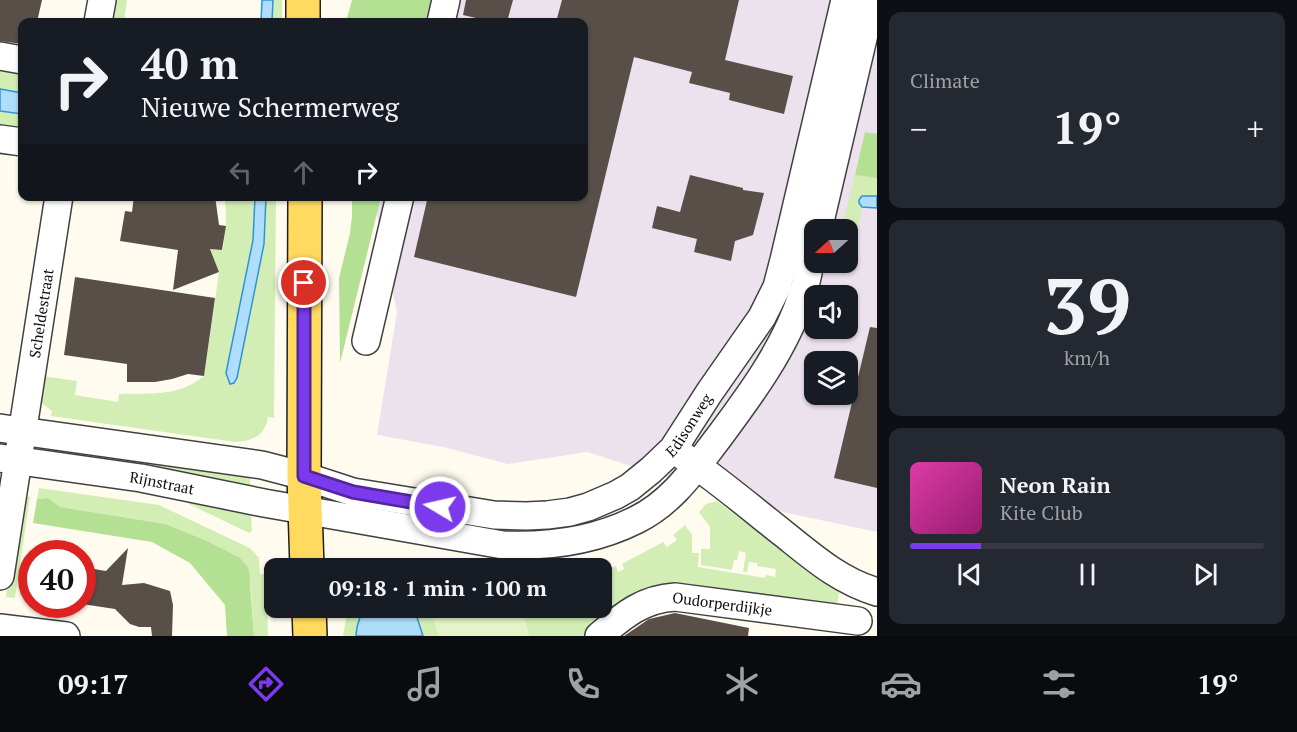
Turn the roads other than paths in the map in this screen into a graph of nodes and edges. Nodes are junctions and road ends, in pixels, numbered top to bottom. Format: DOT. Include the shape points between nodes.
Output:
graph roads {
  1 [pos="102,0"];
  2 [pos="303,0"];
  3 [pos="446,0"];
  4 [pos="845,0"];
  5 [pos="872,0"];
  6 [pos="99,18"];
  7 [pos="303,18"];
  8 [pos="442,18"];
  9 [pos="849,37"];
  10 [pos="0,56"];
  11 [pos="18,59"];
  12 [pos="0,139"];
  13 [pos="18,141"];
  14 [pos="58,201"];
  15 [pos="305,201"];
  16 [pos="399,201"];
  17 [pos="820,219"];
  18 [pos="807,273"];
  19 [pos="366,341"];
  20 [pos="11,430"];
  21 [pos="673,449"];
  22 [pos="9,460"];
  23 [pos="697,466"];
  24 [pos="304,476"];
  25 [pos="305,511"];
  26 [pos="4,524"];
  27 [pos="307,558"];
  28 [pos="0,576"];
  29 [pos="871,590"];
  30 [pos="309,618"];
  31 [pos="0,628"];
  32 [pos="856,628"];
  33 [pos="66,636"];
  34 [pos="310,636"];
  35 [pos="599,636"];
  1 -- 6 [label="street"];
  2 -- 7 [label="main road"];
  3 -- 8 [label="street"];
  4 -- 9 [label="street, Edisonweg"];
  5 -- 9 [label="street, Edisonweg"];
  9 -- 17 [label="street, Edisonweg"];
  9 -- 21 [label="street, Edisonweg" via="777,287 762,317"];
  10 -- 11 [label="street"];
  12 -- 13 [label="street"];
  14 -- 20 [label="street, Scheldestraat"];
  15 -- 24 [label="main road"];
  16 -- 19 [label="street"];
  18 -- 23 [label="street" via="802,296 778,349 750,396"];
  20 -- 22 [label="street"];
  20 -- 24 [label="street, Rijnstraat" via="262,465"];
  21 -- 23 [label="street"];
  21 -- 24 [label="street, Edisonweg" via="642,478 616,495 588,507 547,515 494,515 422,504 353,492"];
  22 -- 25 [label="street, Rijnstraat" via="141,478"];
  22 -- 26 [label="street"];
  23 -- 25 [label="street" via="676,492 637,520 597,536 561,543 503,545"];
  23 -- 29 [label="street" via="826,567"];
  24 -- 25 [label="main road"];
  25 -- 27 [label="main road"];
  26 -- 28 [label="street"];
  29 -- 32 [label="street"];
  30 -- 34 [label="main road"];
  31 -- 33 [label="street"];
  32 -- 35 [label="street, Oudorperdijkje" via="675,597 640,606"];
}
